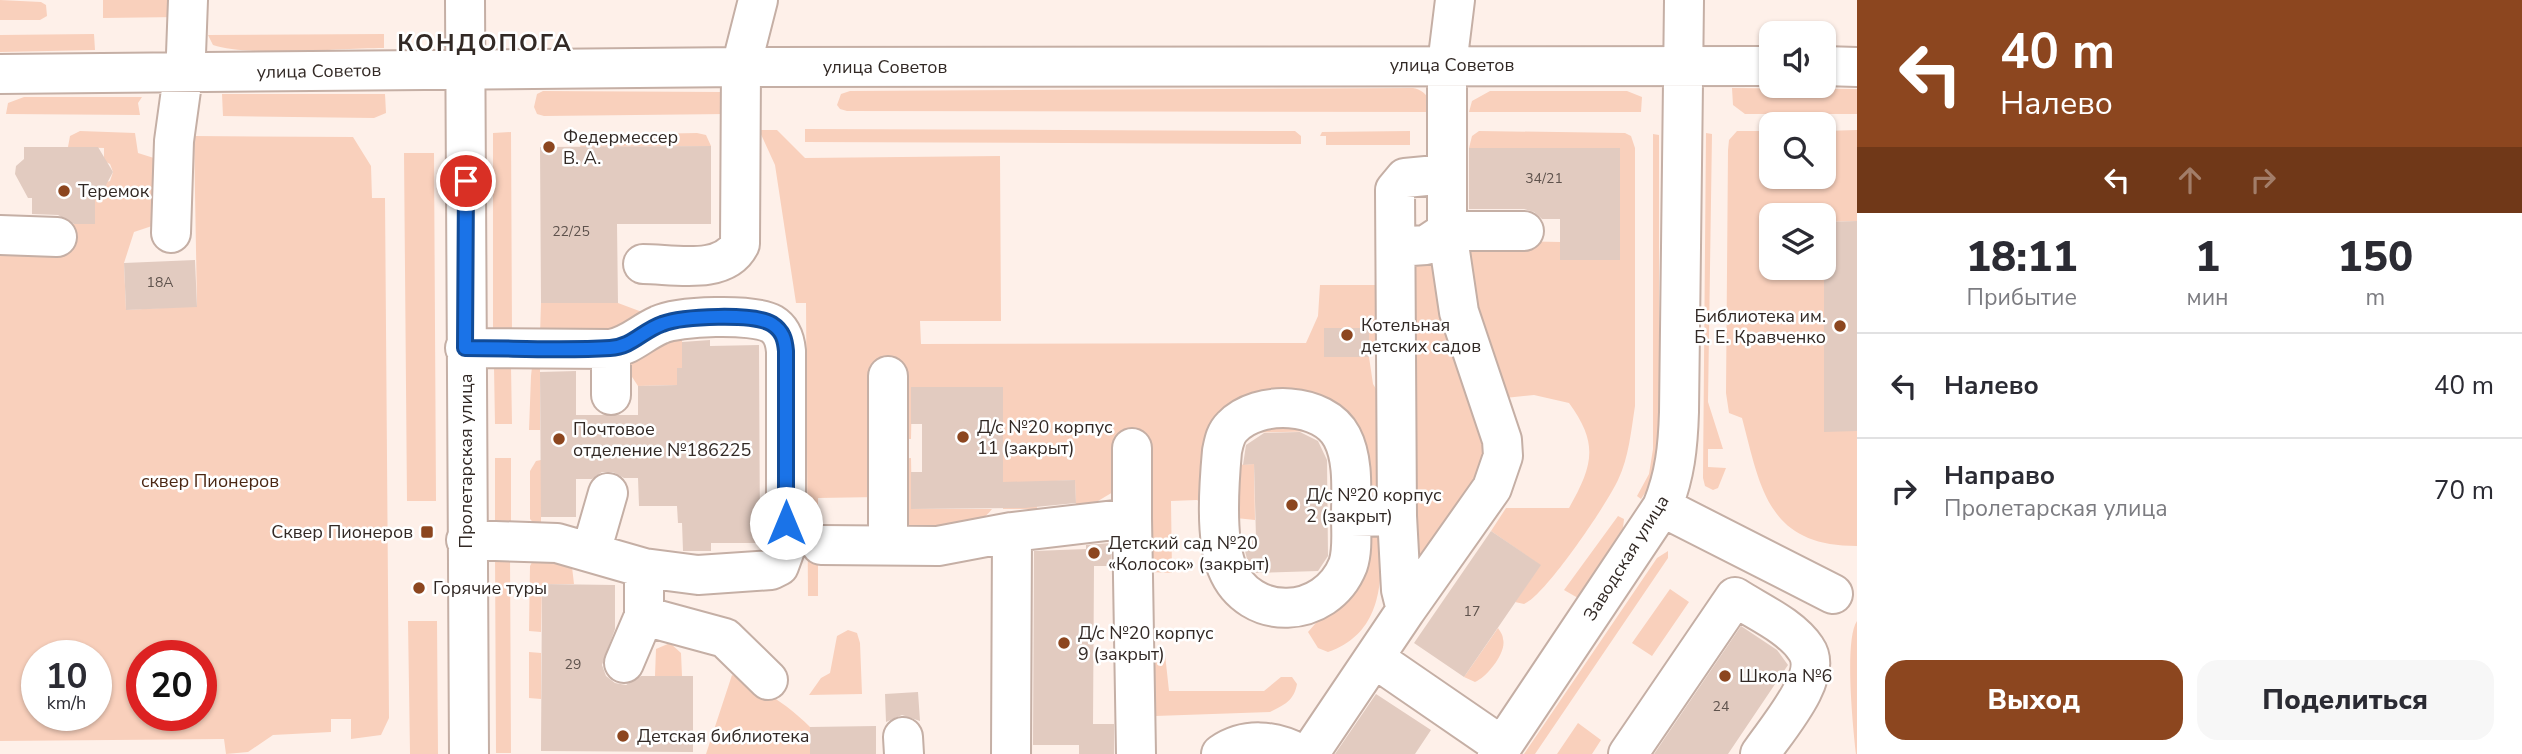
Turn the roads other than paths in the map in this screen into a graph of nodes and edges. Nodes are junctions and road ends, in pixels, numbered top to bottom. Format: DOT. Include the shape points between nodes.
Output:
graph roads {
  1 [pos="188,0"];
  2 [pos="466,0"];
  3 [pos="758,0"];
  4 [pos="1455,0"];
  5 [pos="1684,0"];
  6 [pos="1447,65"];
  7 [pos="1682,65"];
  8 [pos="1759,66"];
  9 [pos="1836,66"];
  10 [pos="1857,66"];
  11 [pos="741,67"];
  12 [pos="465,69"];
  13 [pos="183,73"];
  14 [pos="0,74"];
  15 [pos="1447,174"];
  16 [pos="1447,231"];
  17 [pos="1524,231"];
  18 [pos="171,233"];
  19 [pos="0,234"];
  20 [pos="57,237"];
  21 [pos="1395,247"];
  22 [pos="643,264"];
  23 [pos="465,348"];
  24 [pos="611,348"];
  25 [pos="888,376"];
  26 [pos="611,395"];
  27 [pos="1132,448"];
  28 [pos="608,493"];
  29 [pos="1662,507"];
  30 [pos="1397,516"];
  31 [pos="1352,517"];
  32 [pos="1132,518"];
  33 [pos="1012,532"];
  34 [pos="466,540"];
  35 [pos="821,545"];
  36 [pos="888,545"];
  37 [pos="1739,546"];
  38 [pos="592,552"];
  39 [pos="644,568"];
  40 [pos="1833,594"];
  41 [pos="1735,597"];
  42 [pos="1406,610"];
  43 [pos="644,617"];
  44 [pos="1374,659"];
  45 [pos="624,663"];
  46 [pos="768,680"];
  47 [pos="1500,750"];
  48 [pos="469,754"];
  49 [pos="1011,754"];
  50 [pos="1136,754"];
  51 [pos="1221,754"];
  52 [pos="1300,754"];
  53 [pos="1309,754"];
  54 [pos="1628,754"];
  55 [pos="1760,754"];
  1 -- 13 [label="street"];
  2 -- 12 [label="street, Пролетарская улица"];
  3 -- 11 [label="street"];
  4 -- 6 [label="street"];
  5 -- 7 [label="street, Заводская улица"];
  6 -- 7 [label="street, улица Советов"];
  6 -- 11 [label="street, улица Советов"];
  6 -- 15 [label="street"];
  7 -- 8 [label="street, улица Советов"];
  7 -- 29 [label="street, Заводская улица" via="1678,447 1671,487"];
  9 -- 10 [label="street"];
  11 -- 12 [label="street, улица Советов"];
  11 -- 22 [label="street" via="740,244 735,254 717,264"];
  12 -- 13 [label="street, улица Советов"];
  12 -- 23 [label="street, Пролетарская улица"];
  13 -- 14 [label="street, улица Советов"];
  13 -- 18 [label="street" via="174,141"];
  15 -- 16 [label="street"];
  15 -- 21 [label="street" via="1417,174 1399,181"];
  16 -- 17 [label="street"];
  16 -- 21 [label="street" via="1426,245"];
  16 -- 42 [label="street" via="1459,312 1502,440 1503,456 1492,488"];
  19 -- 20 [label="street"];
  21 -- 30 [label="street"];
  23 -- 24 [label="street"];
  23 -- 34 [label="street, Пролетарская улица"];
  24 -- 26 [label="street"];
  24 -- 39 [label="street" via="636,341 659,324 690,318 760,319 779,329 785,339 783,558 771,570 759,573 698,575"];
  25 -- 36 [label="street"];
  27 -- 32 [label="street"];
  28 -- 38 [label="street"];
  29 -- 37 [label="street"];
  29 -- 47 [label="street, Заводская улица"];
  30 -- 31 [label="street"];
  30 -- 42 [label="street"];
  31 -- 31 [label="street" via="1348,564 1317,600 1295,610 1282,609 1243,589 1227,569 1221,537 1222,451 1232,426 1278,409 1324,417 1342,437 1347,451"];
  32 -- 33 [label="street"];
  32 -- 50 [label="street"];
  33 -- 36 [label="street" via="955,544"];
  33 -- 49 [label="street"];
  34 -- 38 [label="street" via="544,541"];
  34 -- 48 [label="street, Пролетарская улица"];
  35 -- 36 [label="street"];
  37 -- 40 [label="street"];
  37 -- 41 [label="street"];
  38 -- 39 [label="street"];
  39 -- 43 [label="street"];
  41 -- 54 [label="street"];
  41 -- 55 [label="street" via="1799,640 1811,659 1804,689"];
  42 -- 44 [label="street"];
  43 -- 45 [label="street"];
  43 -- 46 [label="street" via="724,638"];
  44 -- 47 [label="street"];
  44 -- 53 [label="street"];
  51 -- 52 [label="street" via="1250,742 1280,745"];
}
